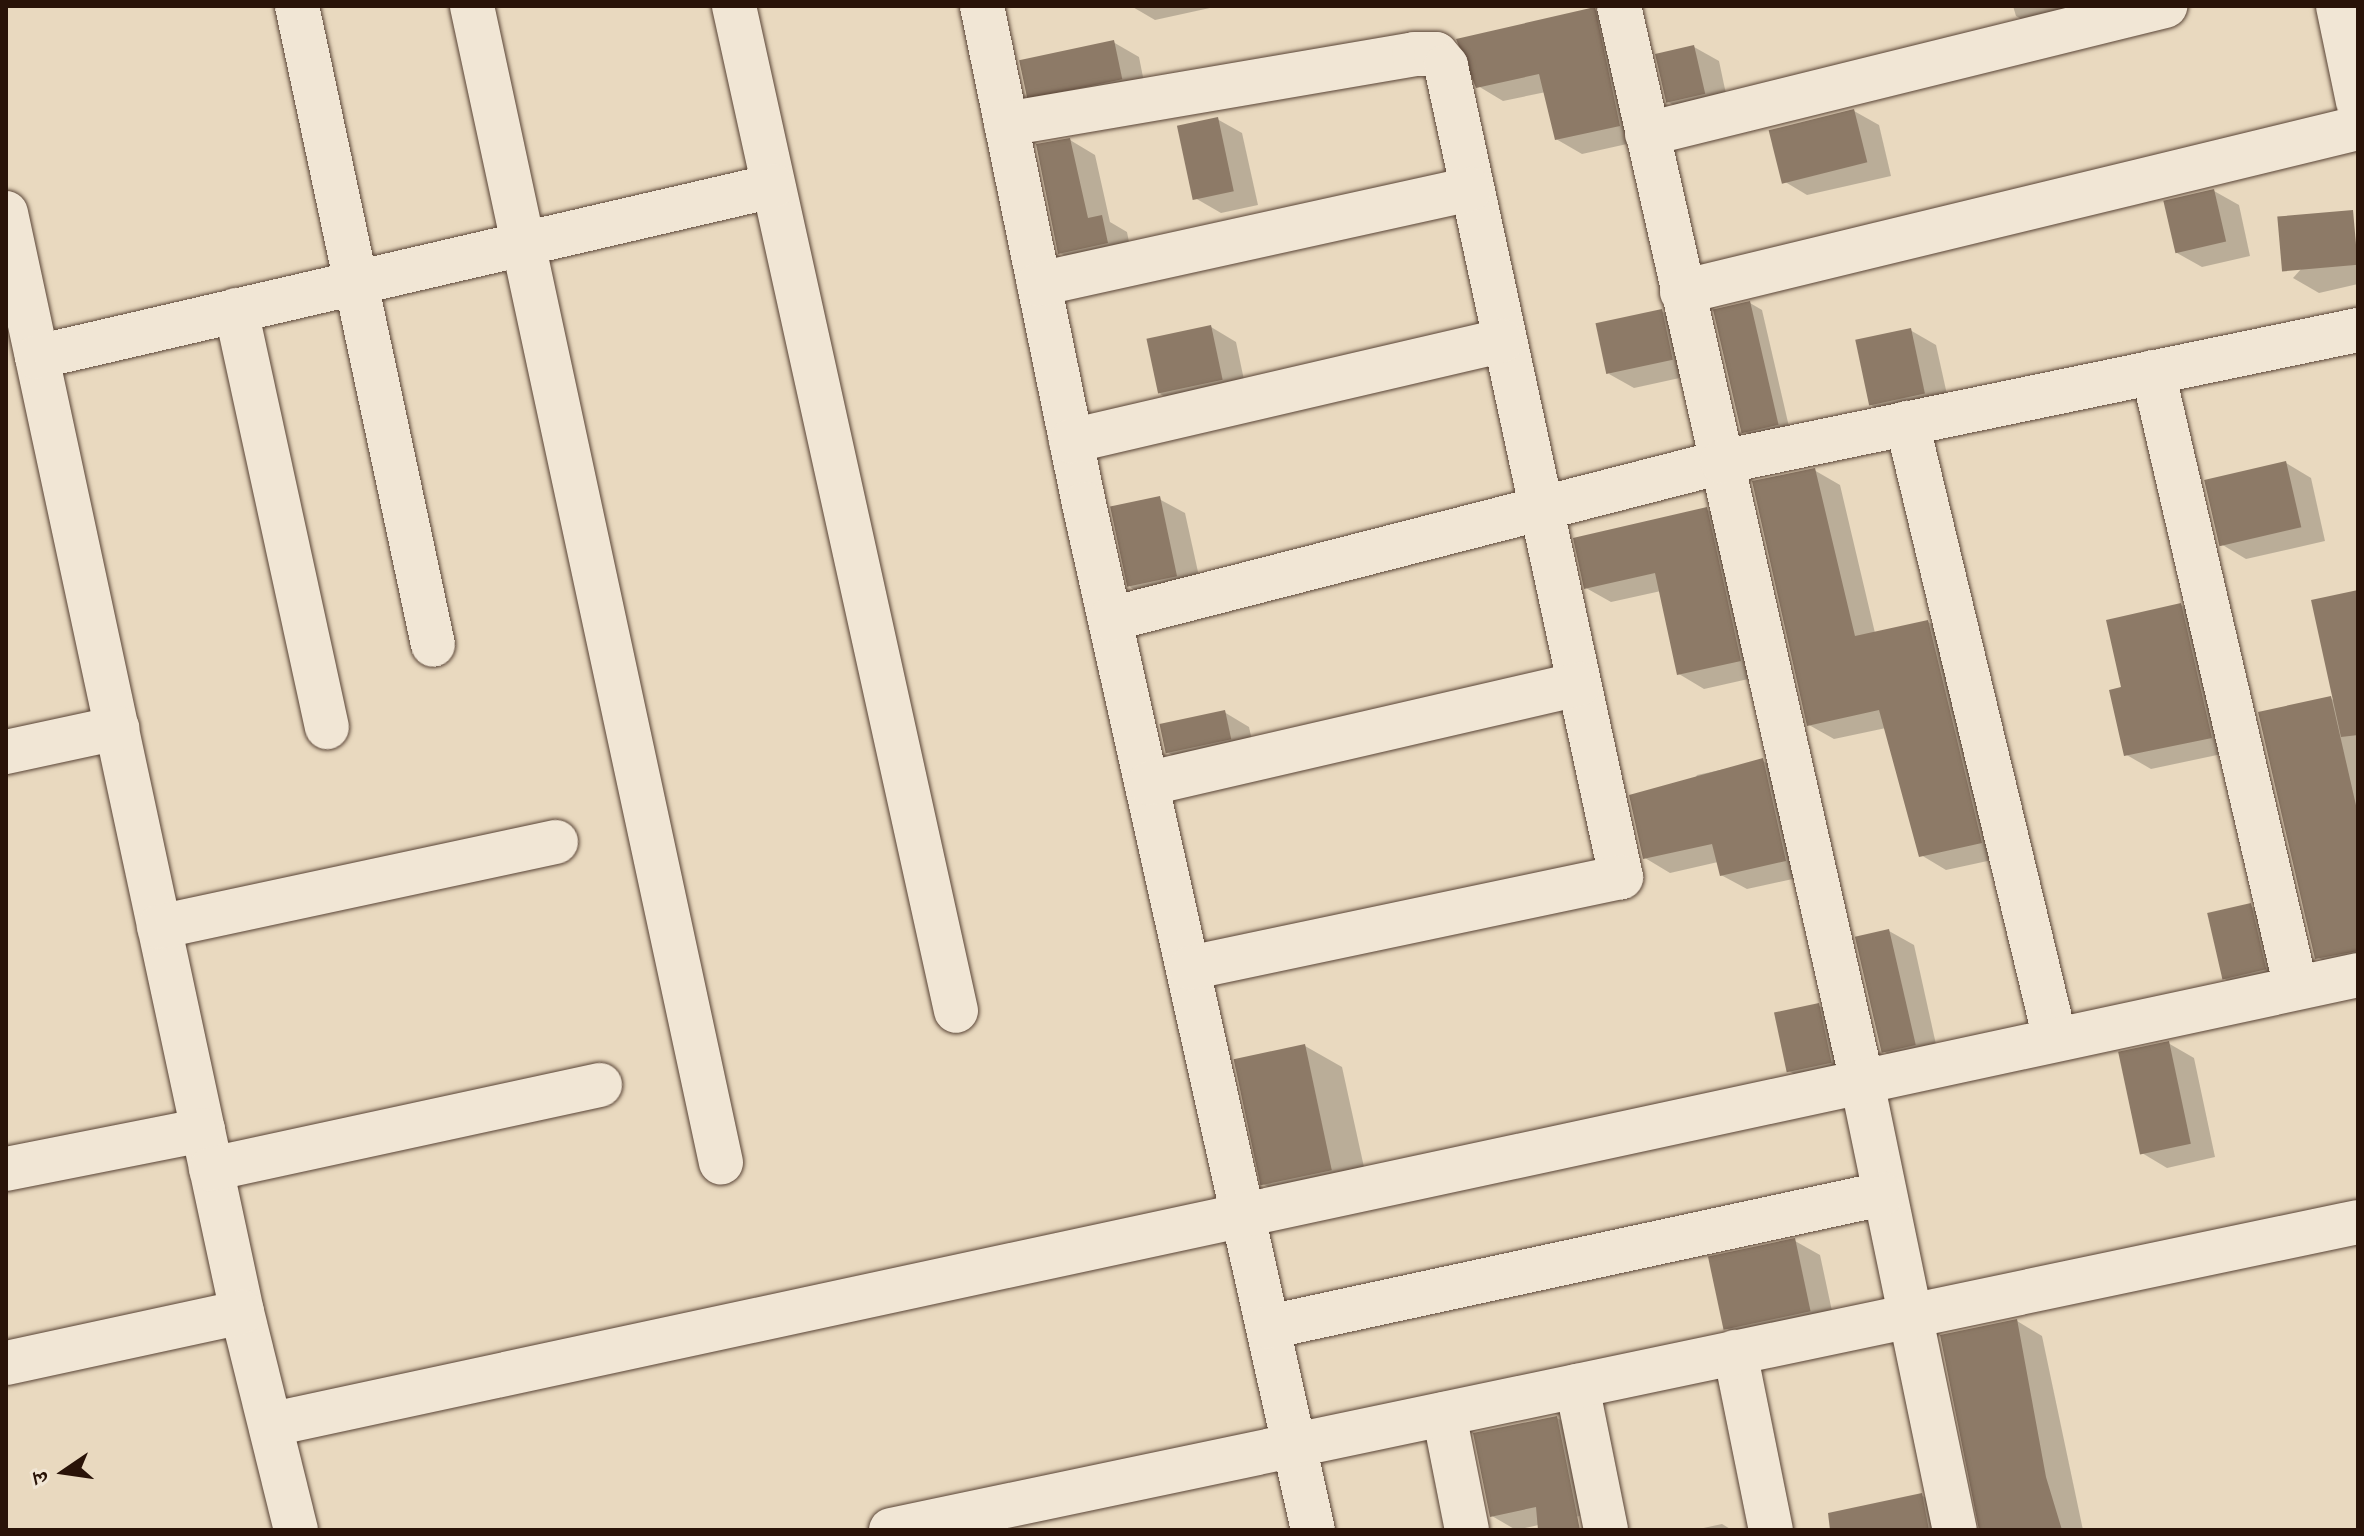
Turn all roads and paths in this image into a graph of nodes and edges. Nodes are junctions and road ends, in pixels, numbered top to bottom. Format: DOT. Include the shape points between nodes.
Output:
graph roads {
  1 [pos="297,6"];
  2 [pos="472,6"];
  3 [pos="734,6"];
  4 [pos="982,6"];
  5 [pos="1619,6"];
  6 [pos="2165,6"];
  7 [pos="2345,8"];
  8 [pos="2358,102"];
  9 [pos="1006,124"];
  10 [pos="2358,128"];
  11 [pos="1647,134"];
  12 [pos="773,186"];
  13 [pos="1470,189"];
  14 [pos="6,213"];
  15 [pos="527,243"];
  16 [pos="354,283"];
  17 [pos="1039,284"];
  18 [pos="1682,292"];
  19 [pos="236,310"];
  20 [pos="2358,330"];
  21 [pos="1502,341"];
  22 [pos="37,357"];
  23 [pos="2153,372"];
  24 [pos="1907,423"];
  25 [pos="1071,441"];
  26 [pos="1722,462"];
  27 [pos="1540,506"];
  28 [pos="1111,619"];
  29 [pos="433,645"];
  30 [pos="1579,684"];
  31 [pos="327,727"];
  32 [pos="117,728"];
  33 [pos="6,752"];
  34 [pos="1150,783"];
  35 [pos="556,842"];
  36 [pos="159,927"];
  37 [pos="1191,968"];
  38 [pos="2358,975"];
  39 [pos="2296,988"];
  40 [pos="956,1011"];
  41 [pos="2055,1039"];
  42 [pos="1862,1082"];
  43 [pos="600,1085"];
  44 [pos="207,1150"];
  45 [pos="721,1163"];
  46 [pos="6,1169"];
  47 [pos="1882,1194"];
  48 [pos="1244,1215"];
  49 [pos="2358,1222"];
  50 [pos="242,1312"];
  51 [pos="1906,1317"];
  52 [pos="1269,1327"];
  53 [pos="1735,1352"];
  54 [pos="6,1363"];
  55 [pos="1577,1386"];
  56 [pos="1444,1414"];
  57 [pos="273,1424"];
  58 [pos="1296,1445"];
  59 [pos="296,1530"];
  60 [pos="891,1530"];
  61 [pos="1313,1530"];
  62 [pos="1467,1530"];
  63 [pos="1606,1530"];
  64 [pos="1771,1530"];
  65 [pos="1955,1530"];
  1 -- 16 [label="street"];
  2 -- 15 [label="street"];
  3 -- 12 [label="street"];
  4 -- 9 [label="street"];
  5 -- 11 [label="street"];
  6 -- 11 [label="street"];
  7 -- 8 [label="street"];
  9 -- 13 [label="street" via="1436,54 1446,66"];
  9 -- 17 [label="street"];
  10 -- 18 [label="street"];
  11 -- 18 [label="street"];
  12 -- 15 [label="street"];
  12 -- 40 [label="street"];
  13 -- 17 [label="street"];
  13 -- 21 [label="street"];
  14 -- 22 [label="street"];
  15 -- 16 [label="street"];
  15 -- 45 [label="street"];
  16 -- 19 [label="street"];
  16 -- 29 [label="street"];
  17 -- 25 [label="street"];
  18 -- 26 [label="street"];
  19 -- 22 [label="street"];
  19 -- 31 [label="street"];
  20 -- 23 [label="street"];
  21 -- 25 [label="street"];
  21 -- 27 [label="street"];
  22 -- 32 [label="street"];
  23 -- 24 [label="street"];
  23 -- 39 [label="street"];
  24 -- 26 [label="street"];
  24 -- 41 [label="street"];
  25 -- 28 [label="street"];
  26 -- 27 [label="street"];
  26 -- 42 [label="street"];
  27 -- 28 [label="street"];
  27 -- 30 [label="street"];
  28 -- 34 [label="street"];
  30 -- 34 [label="street"];
  30 -- 37 [label="street" via="1621,877"];
  32 -- 33 [label="street"];
  32 -- 36 [label="street"];
  34 -- 37 [label="street"];
  35 -- 36 [label="street"];
  36 -- 44 [label="street"];
  37 -- 48 [label="street"];
  38 -- 39 [label="street"];
  39 -- 41 [label="street"];
  41 -- 42 [label="street"];
  42 -- 47 [label="street"];
  42 -- 48 [label="street"];
  43 -- 44 [label="street"];
  44 -- 46 [label="street"];
  44 -- 50 [label="street"];
  47 -- 51 [label="street"];
  47 -- 52 [label="street"];
  48 -- 52 [label="street"];
  48 -- 57 [label="street"];
  49 -- 51 [label="street"];
  50 -- 54 [label="street"];
  50 -- 57 [label="street"];
  51 -- 53 [label="street"];
  51 -- 65 [label="street"];
  52 -- 58 [label="street"];
  53 -- 55 [label="street"];
  53 -- 64 [label="street"];
  55 -- 56 [label="street"];
  55 -- 63 [label="street"];
  56 -- 58 [label="street"];
  56 -- 62 [label="street"];
  57 -- 59 [label="street"];
  58 -- 60 [label="street"];
  58 -- 61 [label="street"];
}
